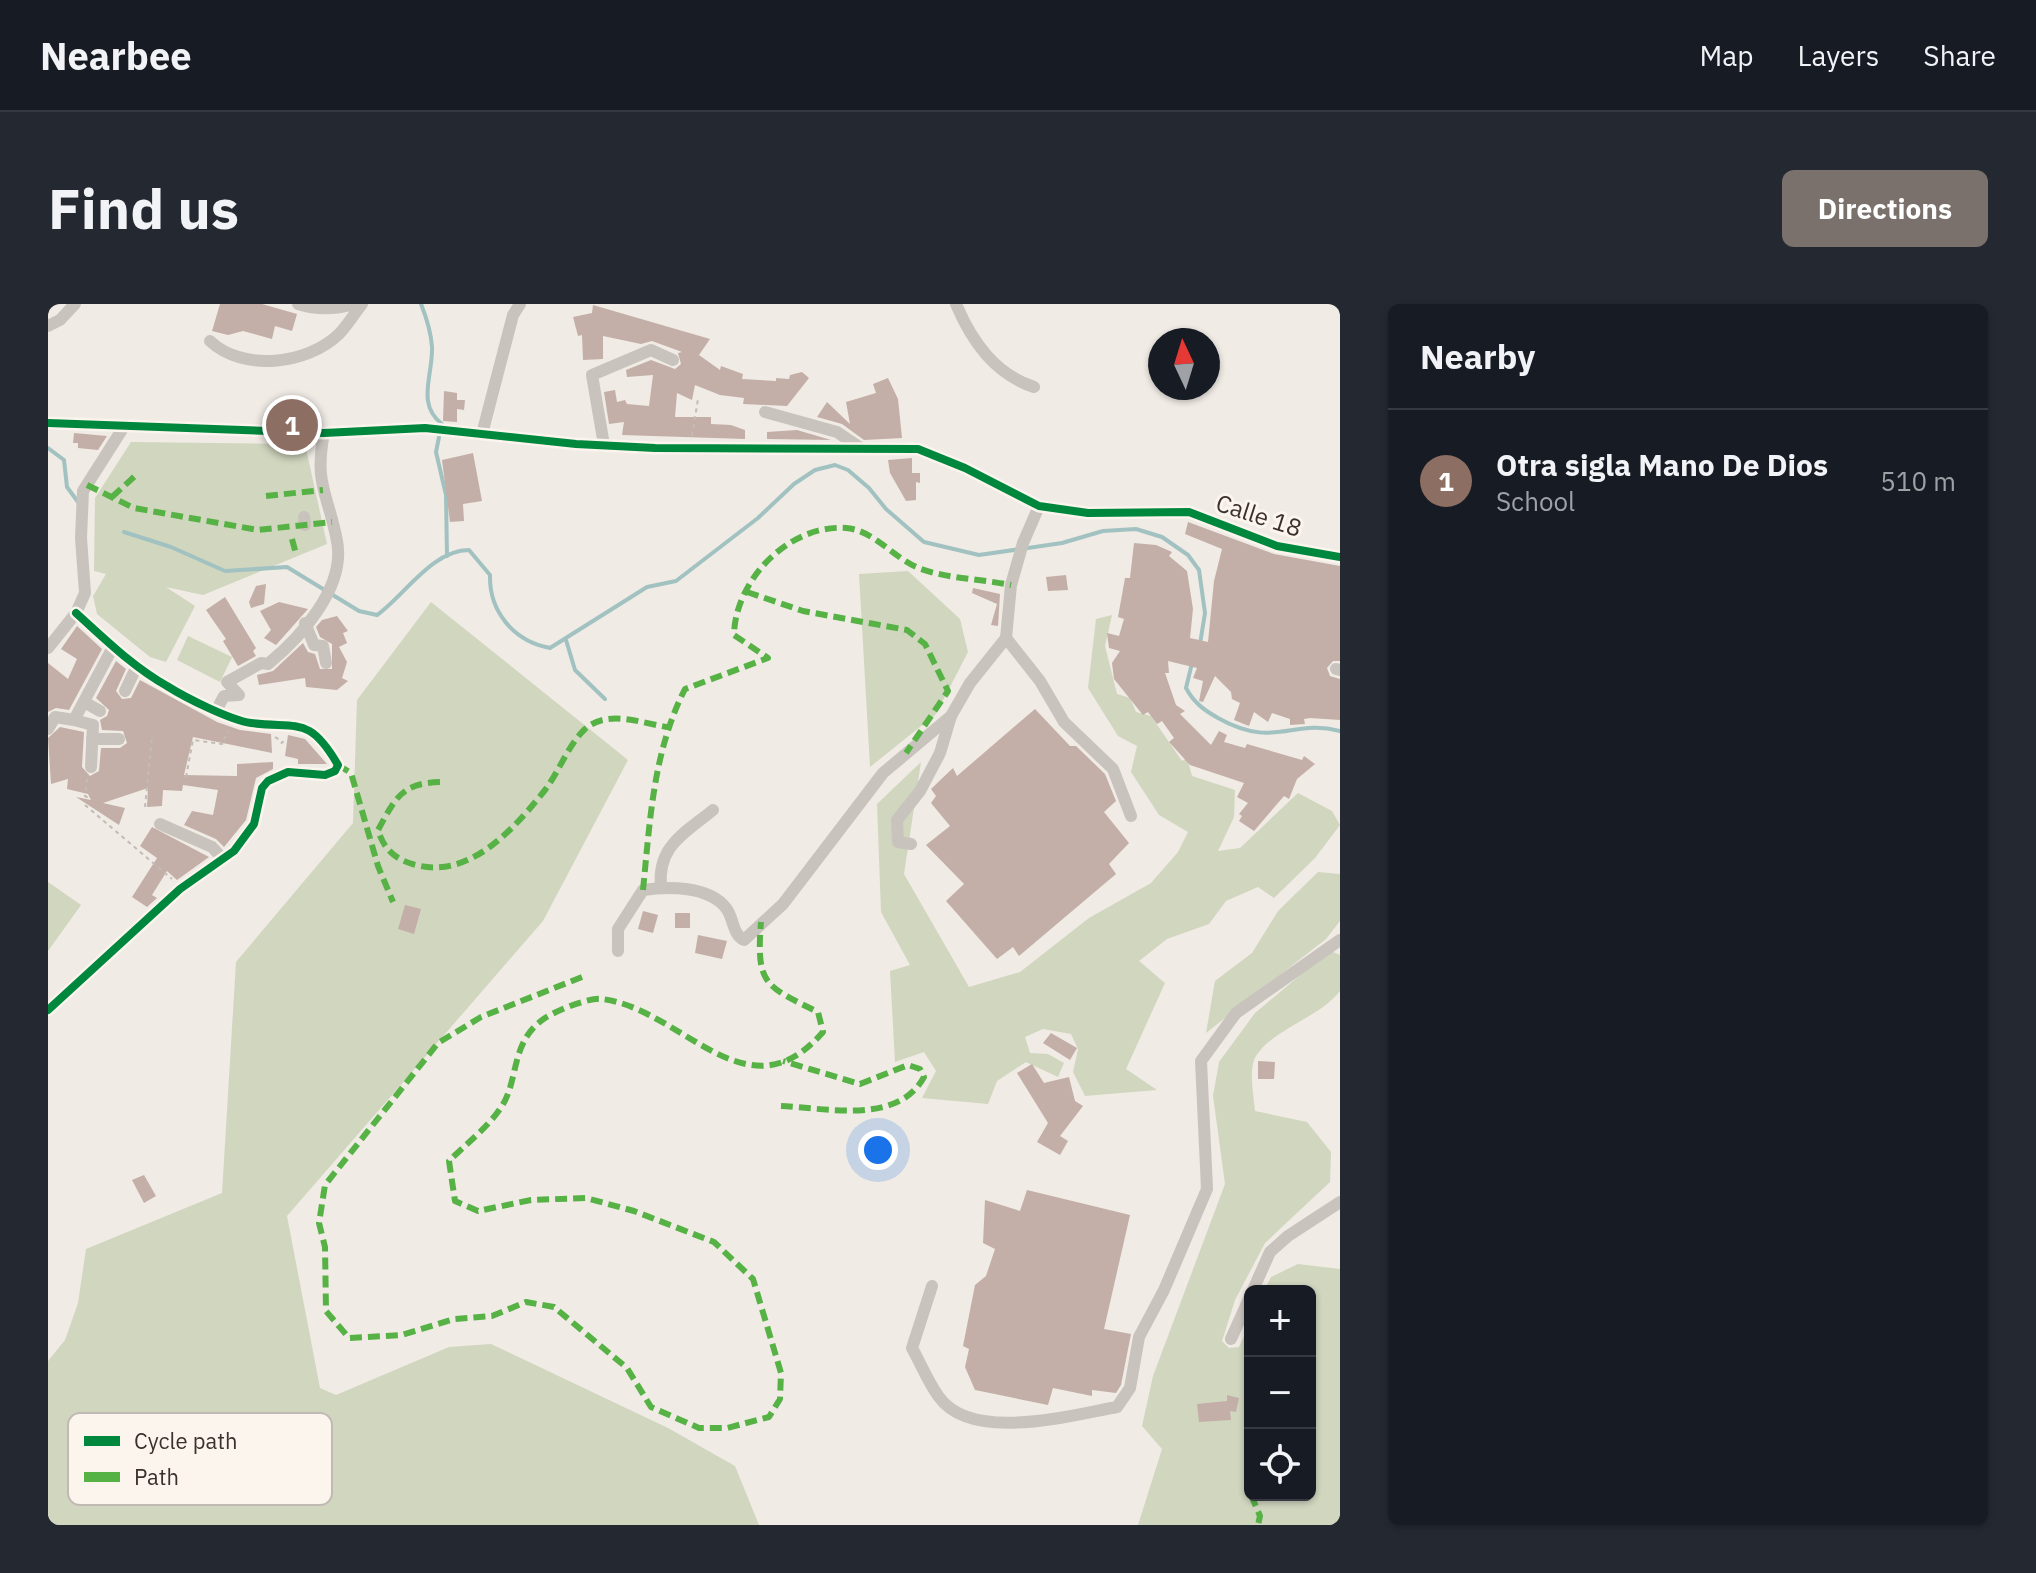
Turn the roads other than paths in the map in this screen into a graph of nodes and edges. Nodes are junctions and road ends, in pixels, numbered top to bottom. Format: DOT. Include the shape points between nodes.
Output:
graph roads {
  1 [pos="75,304"];
  2 [pos="298,304"];
  3 [pos="353,304"];
  4 [pos="362,304"];
  5 [pos="520,304"];
  6 [pos="956,304"];
  7 [pos="48,326"];
  8 [pos="210,341"];
  9 [pos="673,360"];
  10 [pos="1034,387"];
  11 [pos="765,412"];
  12 [pos="48,423"];
  13 [pos="123,428"];
  14 [pos="324,433"];
  15 [pos="482,434"];
  16 [pos="604,445"];
  17 [pos="862,449"];
  18 [pos="1039,506"];
  19 [pos="1340,557"];
  20 [pos="76,613"];
  21 [pos="305,623"];
  22 [pos="1006,638"];
  23 [pos="113,647"];
  24 [pos="48,648"];
  25 [pos="326,663"];
  26 [pos="137,666"];
  27 [pos="125,691"];
  28 [pos="84,702"];
  29 [pos="217,709"];
  30 [pos="100,711"];
  31 [pos="951,716"];
  32 [pos="74,720"];
  33 [pos="51,734"];
  34 [pos="92,739"];
  35 [pos="119,739"];
  36 [pos="91,767"];
  37 [pos="713,810"];
  38 [pos="1131,816"];
  39 [pos="160,824"];
  40 [pos="911,844"];
  41 [pos="223,859"];
  42 [pos="661,887"];
  43 [pos="1340,940"];
  44 [pos="618,951"];
  45 [pos="48,1010"];
  46 [pos="1340,1202"];
  47 [pos="932,1286"];
  48 [pos="1231,1339"];
  1 -- 7 [label="street"];
  2 -- 3 [label="street" via="312,309"];
  4 -- 8 [label="street" via="337,336 302,355 268,362 222,352"];
  5 -- 15 [label="street"];
  6 -- 10 [label="street" via="978,346 996,366 1013,380"];
  9 -- 16 [label="street" via="651,350 592,375"];
  11 -- 17 [label="street" via="837,432"];
  12 -- 13 [label="street, Calle 18"];
  13 -- 14 [label="street, Calle 18"];
  13 -- 20 [label="street" via="83,491 85,593"];
  14 -- 15 [label="street, Calle 18" via="425,428"];
  14 -- 21 [label="street" via="318,474 338,544 334,580"];
  15 -- 16 [label="street, Calle 18"];
  16 -- 17 [label="street, Calle 18"];
  17 -- 18 [label="street, Calle 18" via="918,449"];
  18 -- 19 [label="street, Calle 18" via="1088,513 1189,512 1277,546"];
  18 -- 22 [label="street" via="1011,585"];
  20 -- 23 [label="street"];
  20 -- 24 [label="street"];
  21 -- 25 [label="street" via="314,645 323,646"];
  21 -- 29 [label="street" via="268,664 227,682 239,695 224,696"];
  22 -- 31 [label="street"];
  22 -- 38 [label="street" via="1064,722 1113,769"];
  23 -- 26 [label="street"];
  23 -- 28 [label="street"];
  26 -- 27 [label="street"];
  26 -- 29 [label="street"];
  28 -- 30 [label="street"];
  28 -- 32 [label="street"];
  29 -- 41 [label="street" via="249,723 291,723 315,734 338,765 325,775 288,772 268,781 254,824"];
  31 -- 40 [label="street" via="940,753 897,820 898,842"];
  31 -- 42 [label="street" via="883,773 752,937 738,937 726,909 709,895"];
  32 -- 33 [label="street" via="55,717"];
  32 -- 34 [label="street" via="93,725"];
  34 -- 35 [label="street"];
  34 -- 36 [label="street"];
  37 -- 42 [label="street" via="672,844 659,865"];
  39 -- 41 [label="street" via="212,847"];
  41 -- 45 [label="street" via="180,889"];
  42 -- 44 [label="street" via="643,890 618,929"];
  43 -- 47 [label="street" via="1236,1013 1201,1061 1207,1189 1139,1337 1130,1388 1117,1407 1019,1424 974,1419 940,1400 912,1348"];
  46 -- 48 [label="street" via="1270,1252"];
}
